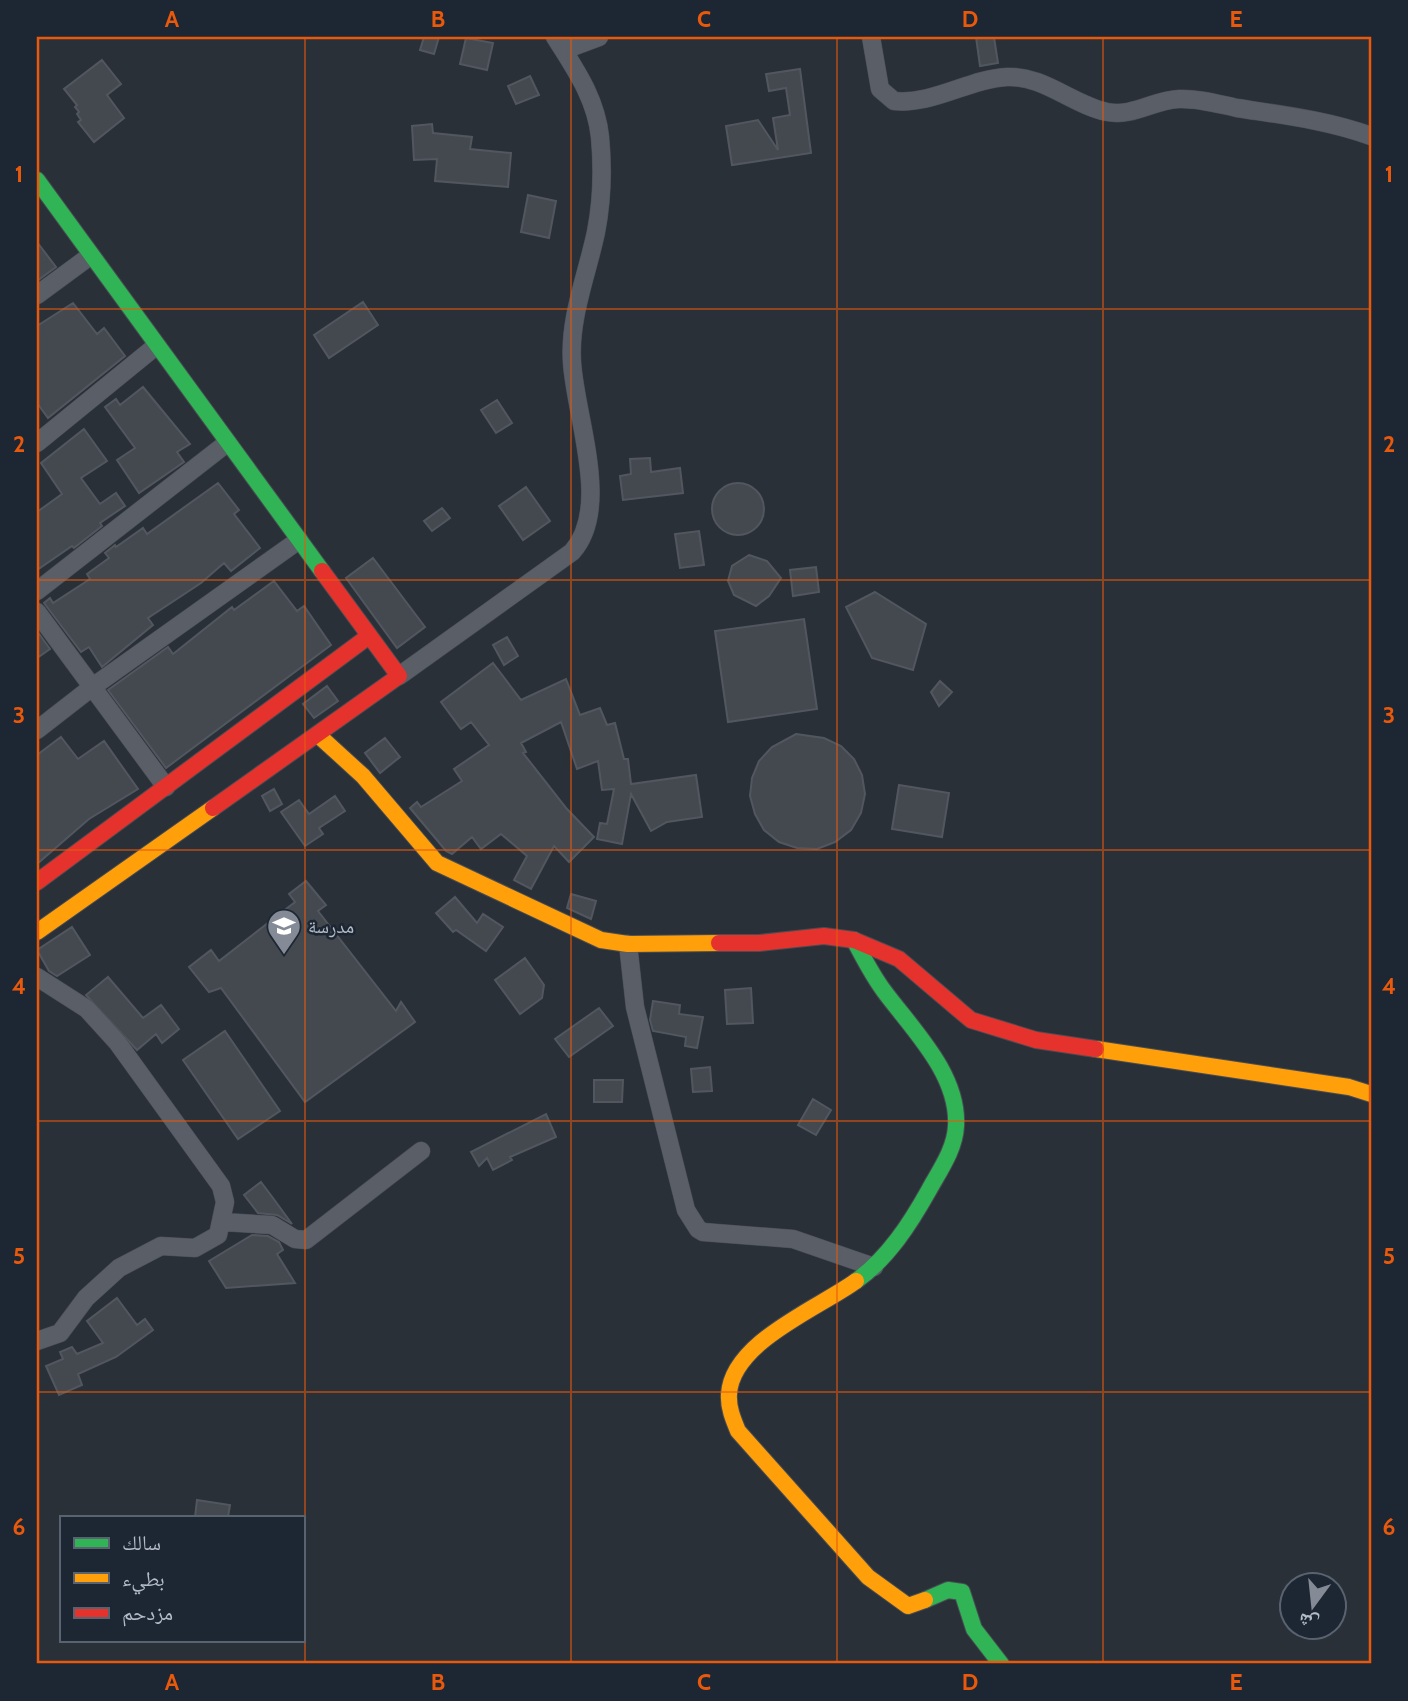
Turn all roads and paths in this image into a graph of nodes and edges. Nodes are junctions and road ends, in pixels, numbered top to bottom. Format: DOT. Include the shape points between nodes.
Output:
graph roads {
  1 [pos="599,37"];
  2 [pos="871,37"];
  3 [pos="559,44"];
  4 [pos="1371,136"];
  5 [pos="37,180"];
  6 [pos="90,256"];
  7 [pos="37,295"];
  8 [pos="156,346"];
  9 [pos="37,443"];
  10 [pos="227,443"];
  11 [pos="299,540"];
  12 [pos="37,591"];
  13 [pos="37,612"];
  14 [pos="369,636"];
  15 [pos="399,676"];
  16 [pos="91,688"];
  17 [pos="37,730"];
  18 [pos="318,735"];
  19 [pos="166,787"];
  20 [pos="37,882"];
  21 [pos="37,932"];
  22 [pos="854,940"];
  23 [pos="628,944"];
  24 [pos="37,977"];
  25 [pos="1371,1094"];
  26 [pos="421,1151"];
  27 [pos="223,1222"];
  28 [pos="874,1267"];
  29 [pos="37,1340"];
  30 [pos="1001,1664"];
  1 -- 3 [label="street"];
  2 -- 4 [label="street" via="880,89 894,101 922,100 1007,77 1041,84 1108,112 1197,100 1319,120"];
  3 -- 15 [label="street" via="592,102 602,163 596,231 572,344 574,389 591,497 589,522 572,552"];
  5 -- 6 [label="street"];
  6 -- 7 [label="street"];
  6 -- 8 [label="street"];
  8 -- 9 [label="street"];
  8 -- 10 [label="street"];
  10 -- 11 [label="street"];
  10 -- 12 [label="street"];
  11 -- 14 [label="street"];
  11 -- 16 [label="street"];
  13 -- 16 [label="street"];
  14 -- 15 [label="street"];
  14 -- 19 [label="street"];
  15 -- 18 [label="street"];
  16 -- 17 [label="street"];
  16 -- 19 [label="street"];
  18 -- 21 [label="street"];
  18 -- 23 [label="street" via="363,776 437,863 584,933"];
  19 -- 20 [label="street"];
  22 -- 23 [label="street" via="824,936 759,943"];
  22 -- 25 [label="street" via="900,959 971,1020 997,1031"];
  22 -- 28 [label="street" via="934,1059 956,1119 933,1183 906,1228"];
  23 -- 28 [label="street" via="635,1007 686,1210 694,1224 708,1233 793,1239"];
  24 -- 27 [label="street" via="87,1009 117,1042 221,1186"];
  26 -- 27 [label="street" via="306,1240 263,1223"];
  27 -- 29 [label="street" via="218,1235 195,1248 161,1246 119,1268 86,1298 60,1333"];
  28 -- 30 [label="street" via="801,1313 747,1356 734,1373 729,1410 738,1431 868,1577 908,1606 946,1590 962,1592 974,1629"];
}
